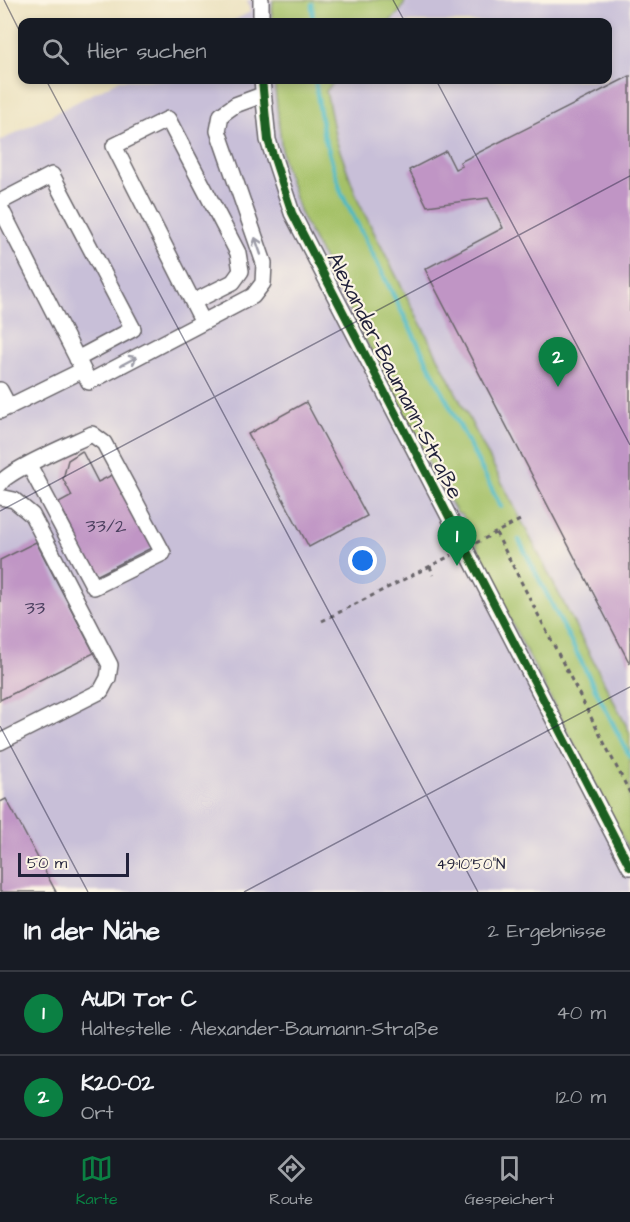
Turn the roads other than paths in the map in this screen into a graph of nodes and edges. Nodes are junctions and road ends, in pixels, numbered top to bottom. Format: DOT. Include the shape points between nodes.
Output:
graph roads {
  1 [pos="261,0"];
  2 [pos="261,18"];
  3 [pos="262,84"];
  4 [pos="262,95"];
  5 [pos="0,202"];
  6 [pos="0,207"];
  7 [pos="193,302"];
  8 [pos="203,322"];
  9 [pos="80,364"];
  10 [pos="0,390"];
  11 [pos="4,409"];
  12 [pos="29,465"];
  13 [pos="0,484"];
  14 [pos="0,497"];
  15 [pos="0,742"];
  16 [pos="630,867"];
  1 -- 2 [label="street"];
  3 -- 4 [label="street, Alexander-Baumann-Straße"];
  8 -- 4 [label="street, one-way" via="253,296 263,283 264,263 218,131 221,115"];
  4 -- 16 [label="street, Alexander-Baumann-Straße" via="268,140 292,213"];
  5 -- 9 [label="street" via="52,175 133,329"];
  6 -- 9 [label="street"];
  7 -- 7 [label="street" via="114,146 168,119 238,253 241,271 233,282"];
  7 -- 8 [label="street"];
  9 -- 8 [label="street, one-way" via="89,382"];
  9 -- 11 [label="street"];
  10 -- 11 [label="street"];
  12 -- 12 [label="street" via="92,434 104,443 163,553 94,587"];
  12 -- 13 [label="street"];
  14 -- 15 [label="street" via="14,500 32,515 110,665 101,691"];
}
